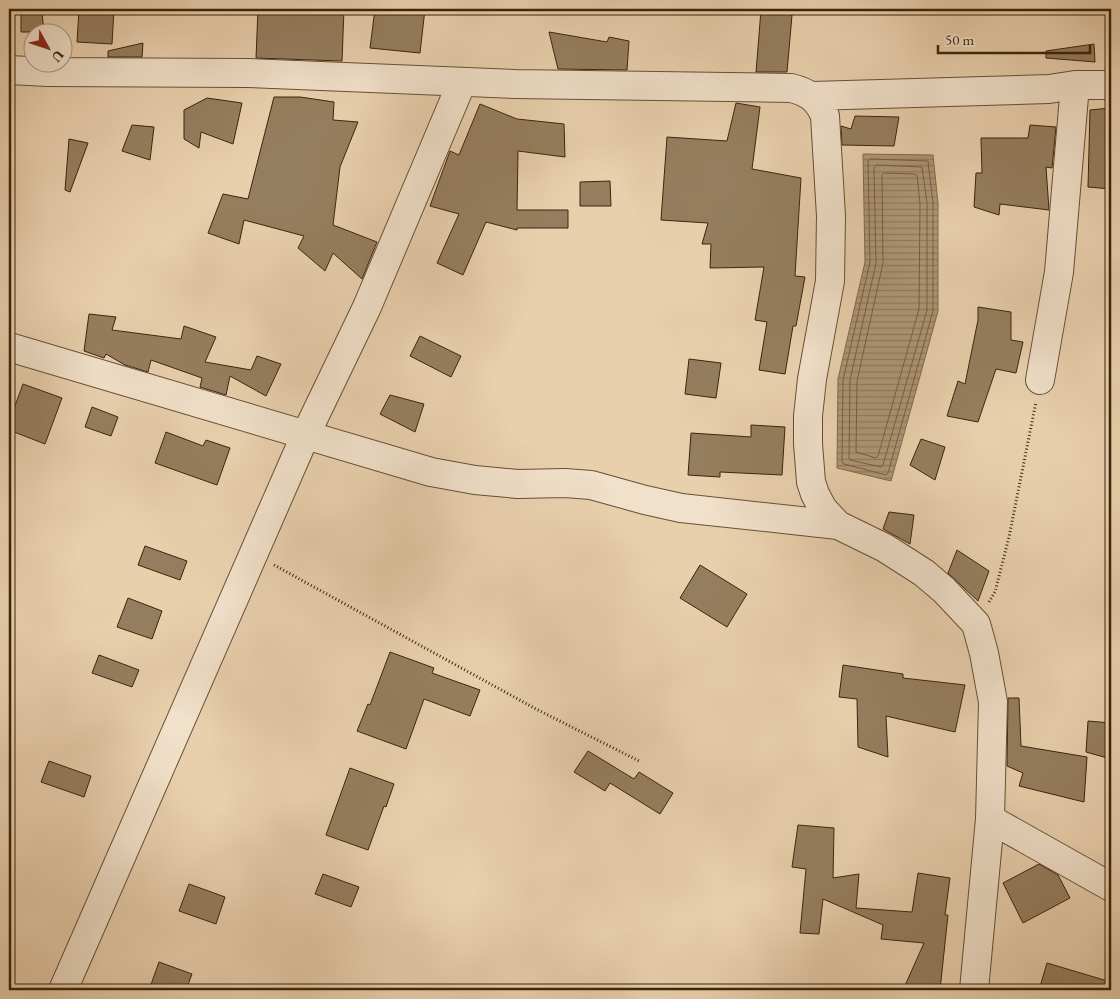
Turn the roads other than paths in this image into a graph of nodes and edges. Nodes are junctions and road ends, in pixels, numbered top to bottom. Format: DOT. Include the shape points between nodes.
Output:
graph roads {
  1 [pos="9,70"];
  2 [pos="462,82"];
  3 [pos="1075,85"];
  4 [pos="1111,85"];
  5 [pos="812,96"];
  6 [pos="9,347"];
  7 [pos="1040,380"];
  8 [pos="305,436"];
  9 [pos="838,526"];
  10 [pos="990,820"];
  11 [pos="1111,887"];
  12 [pos="63,990"];
  13 [pos="974,990"];
  1 -- 2 [label="street" via="248,73"];
  2 -- 5 [label="street" via="791,88"];
  2 -- 8 [label="street" via="367,307"];
  3 -- 4 [label="street"];
  3 -- 5 [label="street" via="1049,89"];
  3 -- 7 [label="street" via="1059,272"];
  5 -- 9 [label="street" via="825,116 832,216 830,281 812,379 808,444 815,494"];
  6 -- 8 [label="street"];
  8 -- 9 [label="street" via="431,472 475,480 591,485 681,508"];
  8 -- 12 [label="street"];
  9 -- 10 [label="street" via="886,548 924,573 976,624 993,702"];
  10 -- 11 [label="street"];
  10 -- 13 [label="street"];
}
